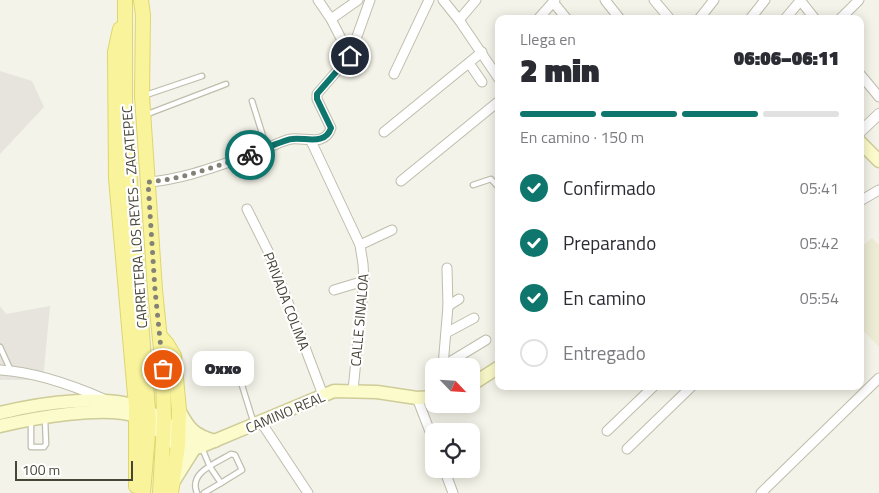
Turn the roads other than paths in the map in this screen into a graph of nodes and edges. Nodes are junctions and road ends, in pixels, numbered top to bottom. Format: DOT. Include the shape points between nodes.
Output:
graph roads {
  1 [pos="141,0"];
  2 [pos="318,0"];
  3 [pos="358,0"];
  4 [pos="370,0"];
  5 [pos="429,0"];
  6 [pos="443,0"];
  7 [pos="476,0"];
  8 [pos="605,0"];
  9 [pos="654,0"];
  10 [pos="714,0"];
  11 [pos="765,0"];
  12 [pos="800,0"];
  13 [pos="859,0"];
  14 [pos="554,1"];
  15 [pos="126,6"];
  16 [pos="542,15"];
  17 [pos="564,15"];
  18 [pos="617,15"];
  19 [pos="667,15"];
  20 [pos="702,15"];
  21 [pos="753,15"];
  22 [pos="788,15"];
  23 [pos="812,15"];
  24 [pos="844,15"];
  25 [pos="331,19"];
  26 [pos="459,20"];
  27 [pos="482,52"];
  28 [pos="350,56"];
  29 [pos="469,63"];
  30 [pos="495,63"];
  31 [pos="491,67"];
  32 [pos="495,72"];
  33 [pos="394,74"];
  34 [pos="202,76"];
  35 [pos="864,79"];
  36 [pos="482,82"];
  37 [pos="226,84"];
  38 [pos="142,96"];
  39 [pos="879,97"];
  40 [pos="252,101"];
  41 [pos="495,104"];
  42 [pos="879,114"];
  43 [pos="144,116"];
  44 [pos="864,128"];
  45 [pos="384,132"];
  46 [pos="311,141"];
  47 [pos="864,146"];
  48 [pos="267,149"];
  49 [pos="879,161"];
  50 [pos="401,181"];
  51 [pos="148,182"];
  52 [pos="495,184"];
  53 [pos="473,185"];
  54 [pos="879,190"];
  55 [pos="864,199"];
  56 [pos="247,209"];
  57 [pos="392,230"];
  58 [pos="360,245"];
  59 [pos="447,268"];
  60 [pos="364,281"];
  61 [pos="334,290"];
  62 [pos="459,299"];
  63 [pos="448,306"];
  64 [pos="474,318"];
  65 [pos="446,333"];
  66 [pos="160,336"];
  67 [pos="486,340"];
  68 [pos="0,347"];
  69 [pos="444,358"];
  70 [pos="456,358"];
  71 [pos="236,366"];
  72 [pos="0,370"];
  73 [pos="11,370"];
  74 [pos="495,370"];
  75 [pos="879,378"];
  76 [pos="480,379"];
  77 [pos="353,390"];
  78 [pos="650,390"];
  79 [pos="688,390"];
  80 [pos="323,395"];
  81 [pos="418,398"];
  82 [pos="425,398"];
  83 [pos="107,400"];
  84 [pos="179,410"];
  85 [pos="45,411"];
  86 [pos="31,412"];
  87 [pos="0,413"];
  88 [pos="143,414"];
  89 [pos="427,423"];
  90 [pos="258,424"];
  91 [pos="0,426"];
  92 [pos="164,428"];
  93 [pos="607,431"];
  94 [pos="178,440"];
  95 [pos="215,441"];
  96 [pos="198,448"];
  97 [pos="626,449"];
  98 [pos="210,467"];
  99 [pos="447,478"];
  100 [pos="221,483"];
  101 [pos="172,489"];
  102 [pos="139,493"];
  103 [pos="143,493"];
  104 [pos="160,493"];
  105 [pos="197,493"];
  106 [pos="204,493"];
  107 [pos="308,493"];
  108 [pos="453,493"];
  109 [pos="760,493"];
  1 -- 38 [label="main road, CARRETERA LOS REYES - ZACATEPEC"];
  2 -- 25 [label="street"];
  3 -- 25 [label="street"];
  4 -- 28 [label="street"];
  5 -- 33 [label="street"];
  6 -- 26 [label="street"];
  7 -- 26 [label="street"];
  8 -- 18 [label="street"];
  9 -- 19 [label="street"];
  10 -- 20 [label="street"];
  11 -- 21 [label="street"];
  12 -- 22 [label="street"];
  12 -- 23 [label="street"];
  13 -- 24 [label="street"];
  14 -- 16 [label="street"];
  14 -- 17 [label="street"];
  15 -- 88 [label="main road" via="115,52 116,178"];
  25 -- 28 [label="street"];
  26 -- 27 [label="street"];
  27 -- 29 [label="street"];
  27 -- 31 [label="street"];
  28 -- 46 [label="street" via="317,94 331,128 324,137"];
  29 -- 36 [label="street"];
  29 -- 45 [label="street"];
  30 -- 31 [label="street"];
  31 -- 32 [label="street"];
  34 -- 38 [label="lane"];
  35 -- 39 [label="street"];
  37 -- 43 [label="lane"];
  38 -- 43 [label="main road, CARRETERA LOS REYES - ZACATEPEC"];
  40 -- 48 [label="lane"];
  41 -- 50 [label="street"];
  42 -- 44 [label="street"];
  43 -- 51 [label="main road, CARRETERA LOS REYES - ZACATEPEC"];
  46 -- 48 [label="street" via="292,139"];
  46 -- 58 [label="street, CALLE SINALOA"];
  47 -- 49 [label="main road"];
  48 -- 51 [label="street" via="199,172"];
  51 -- 66 [label="main road, CARRETERA LOS REYES - ZACATEPEC"];
  52 -- 53 [label="lane" via="491,179"];
  54 -- 55 [label="street"];
  56 -- 80 [label="street, PRIVADA COLIMA" via="270,255"];
  57 -- 58 [label="street"];
  58 -- 60 [label="street, CALLE SINALOA"];
  59 -- 63 [label="street"];
  60 -- 61 [label="street"];
  60 -- 77 [label="street, CALLE SINALOA"];
  62 -- 63 [label="street"];
  63 -- 65 [label="street"];
  64 -- 65 [label="street"];
  65 -- 69 [label="street"];
  66 -- 84 [label="main road" via="174,356"];
  66 -- 92 [label="main road, CARRETERA LOS REYES - ZACATEPEC"];
  67 -- 70 [label="street"];
  68 -- 73 [label="lane"];
  71 -- 90 [label="lane"];
  72 -- 73 [label="street"];
  73 -- 83 [label="street" via="61,383"];
  74 -- 76 [label="main road"];
  75 -- 109 [label="street"];
  77 -- 80 [label="main road, CAMINO REAL"];
  77 -- 81 [label="main road, CAMINO REAL"];
  78 -- 93 [label="street"];
  79 -- 97 [label="street"];
  80 -- 90 [label="main road, CAMINO REAL"];
  81 -- 82 [label="main road, CAMINO REAL"];
  81 -- 89 [label="street"];
  83 -- 85 [label="main road"];
  83 -- 88 [label="main road"];
  84 -- 94 [label="main road"];
  84 -- 95 [label="main road" via="194,433"];
  85 -- 86 [label="main road"];
  85 -- 86 [label="lane" via="44,447 31,447"];
  85 -- 88 [label="main road"];
  86 -- 87 [label="main road"];
  86 -- 91 [label="main road"];
  88 -- 92 [label="main road"];
  88 -- 102 [label="main road" via="136,487"];
  88 -- 103 [label="main road"];
  90 -- 95 [label="main road, CAMINO REAL"];
  90 -- 107 [label="street"];
  92 -- 94 [label="main road"];
  92 -- 104 [label="main road, CARRETERA LOS REYES - ZACATEPEC"];
  94 -- 96 [label="main road" via="187,449"];
  94 -- 101 [label="main road"];
  95 -- 96 [label="main road, CAMINO REAL"];
  96 -- 98 [label="lane"];
  96 -- 101 [label="main road"];
  98 -- 100 [label="lane"];
  98 -- 100 [label="lane" via="231,454 235,455 242,470"];
  98 -- 105 [label="lane" via="196,479"];
  99 -- 108 [label="street"];
  100 -- 106 [label="lane"];
}
